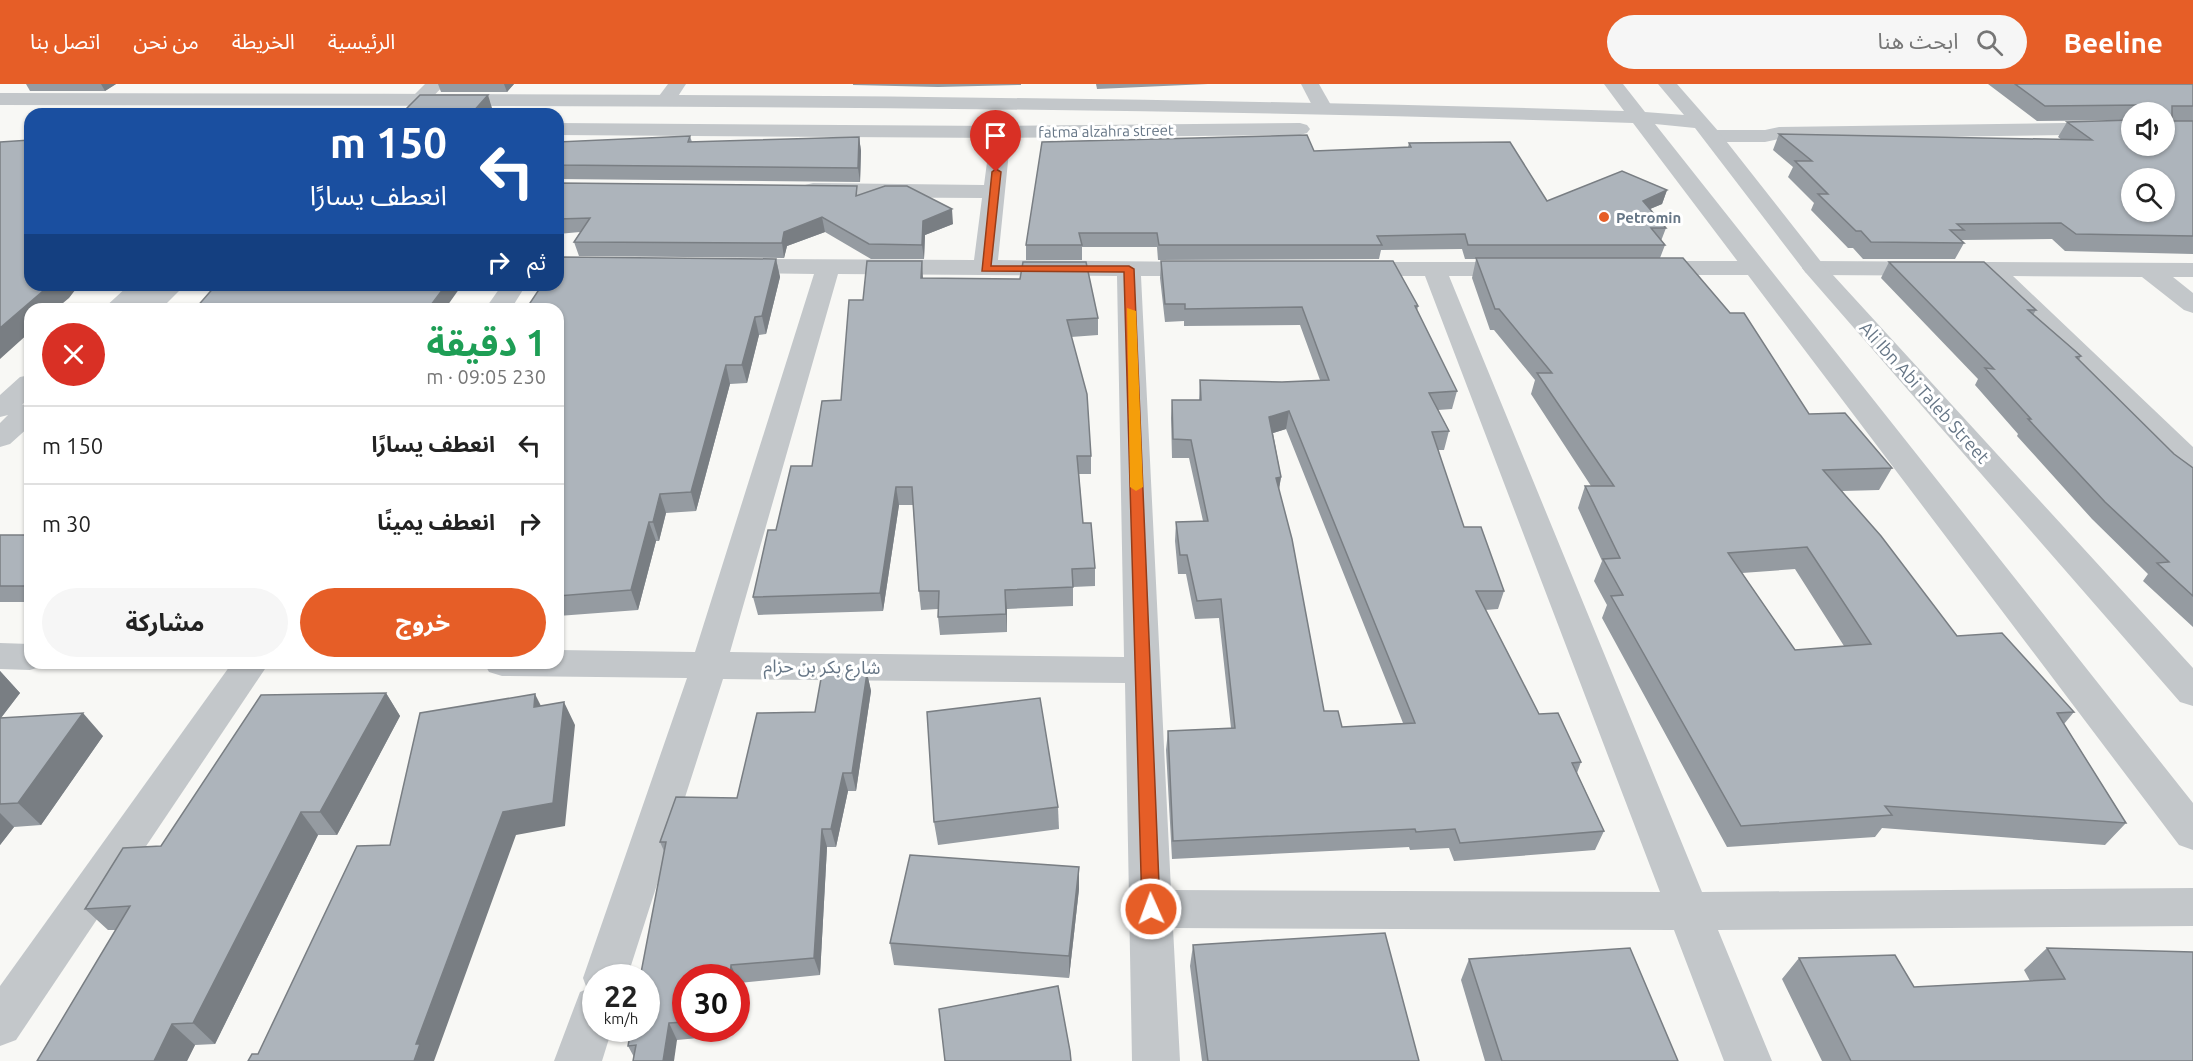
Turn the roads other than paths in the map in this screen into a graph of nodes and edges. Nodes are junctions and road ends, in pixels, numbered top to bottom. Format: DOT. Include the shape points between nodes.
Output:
graph roads {
  1 [pos="186,84"];
  2 [pos="436,84"];
  3 [pos="677,84"];
  4 [pos="1310,84"];
  5 [pos="1613,84"];
  6 [pos="1667,84"];
  7 [pos="0,99"];
  8 [pos="419,100"];
  9 [pos="666,100"];
  10 [pos="162,101"];
  11 [pos="1322,107"];
  12 [pos="146,108"];
  13 [pos="1647,126"];
  14 [pos="564,129"];
  15 [pos="1288,129"];
  16 [pos="1324,129"];
  17 [pos="1706,129"];
  18 [pos="2121,129"];
  19 [pos="1443,130"];
  20 [pos="1001,132"];
  21 [pos="794,190"];
  22 [pos="994,192"];
  23 [pos="711,266"];
  24 [pos="828,267"];
  25 [pos="1625,268"];
  26 [pos="1756,268"];
  27 [pos="1814,268"];
  28 [pos="985,269"];
  29 [pos="1129,269"];
  30 [pos="1223,269"];
  31 [pos="1328,269"];
  32 [pos="1434,269"];
  33 [pos="1541,269"];
  34 [pos="1990,269"];
  35 [pos="2147,269"];
  36 [pos="2193,270"];
  37 [pos="137,291"];
  38 [pos="166,291"];
  39 [pos="123,303"];
  40 [pos="153,303"];
  41 [pos="2193,305"];
  42 [pos="24,388"];
  43 [pos="0,409"];
  44 [pos="24,416"];
  45 [pos="0,438"];
  46 [pos="2193,463"];
  47 [pos="0,656"];
  48 [pos="24,657"];
  49 [pos="564,664"];
  50 [pos="709,665"];
  51 [pos="247,669"];
  52 [pos="1143,670"];
  53 [pos="2193,692"];
  54 [pos="2193,833"];
  55 [pos="2193,907"];
  56 [pos="1151,909"];
  57 [pos="1689,911"];
  58 [pos="610,964"];
  59 [pos="0,1024"];
  60 [pos="584,1042"];
  61 [pos="578,1061"];
  62 [pos="1156,1061"];
  63 [pos="1748,1061"];
  1 -- 10 [label="street"];
  2 -- 8 [label="street"];
  3 -- 9 [label="street"];
  4 -- 11 [label="street"];
  5 -- 13 [label="street"];
  6 -- 17 [label="street, Ali Ibn Abi Taleb Street"];
  7 -- 10 [label="street"];
  8 -- 9 [label="street"];
  8 -- 10 [label="street"];
  9 -- 11 [label="street"];
  10 -- 12 [label="street"];
  11 -- 13 [label="street"];
  11 -- 15 [label="street" via="1330,113"];
  13 -- 17 [label="street"];
  13 -- 19 [label="street"];
  13 -- 26 [label="street"];
  14 -- 20 [label="street, fatma alzahra street"];
  15 -- 16 [label="street, fatma alzahra street"];
  15 -- 20 [label="street, fatma alzahra street"];
  17 -- 18 [label="street" via="1766,136"];
  17 -- 27 [label="street, Ali Ibn Abi Taleb Street"];
  20 -- 22 [label="street"];
  21 -- 22 [label="street"];
  22 -- 28 [label="street"];
  23 -- 24 [label="street"];
  24 -- 28 [label="street"];
  24 -- 50 [label="street"];
  25 -- 26 [label="street"];
  26 -- 54 [label="street"];
  27 -- 34 [label="street"];
  27 -- 53 [label="street, Ali Ibn Abi Taleb Street"];
  28 -- 29 [label="street"];
  29 -- 30 [label="street"];
  29 -- 52 [label="street"];
  31 -- 32 [label="street"];
  32 -- 33 [label="street"];
  32 -- 57 [label="street"];
  34 -- 35 [label="street"];
  34 -- 46 [label="street"];
  35 -- 36 [label="street"];
  35 -- 41 [label="street"];
  37 -- 39 [label="street"];
  38 -- 40 [label="street"];
  42 -- 43 [label="street"];
  44 -- 45 [label="street"];
  47 -- 48 [label="street"];
  49 -- 50 [label="street, شارع بكر بن حزام"];
  50 -- 52 [label="street, شارع بكر بن حزام"];
  50 -- 58 [label="street"];
  51 -- 59 [label="street"];
  52 -- 56 [label="street"];
  55 -- 57 [label="street"];
  56 -- 57 [label="street"];
  56 -- 62 [label="street"];
  57 -- 63 [label="street"];
  60 -- 61 [label="street"];
}
